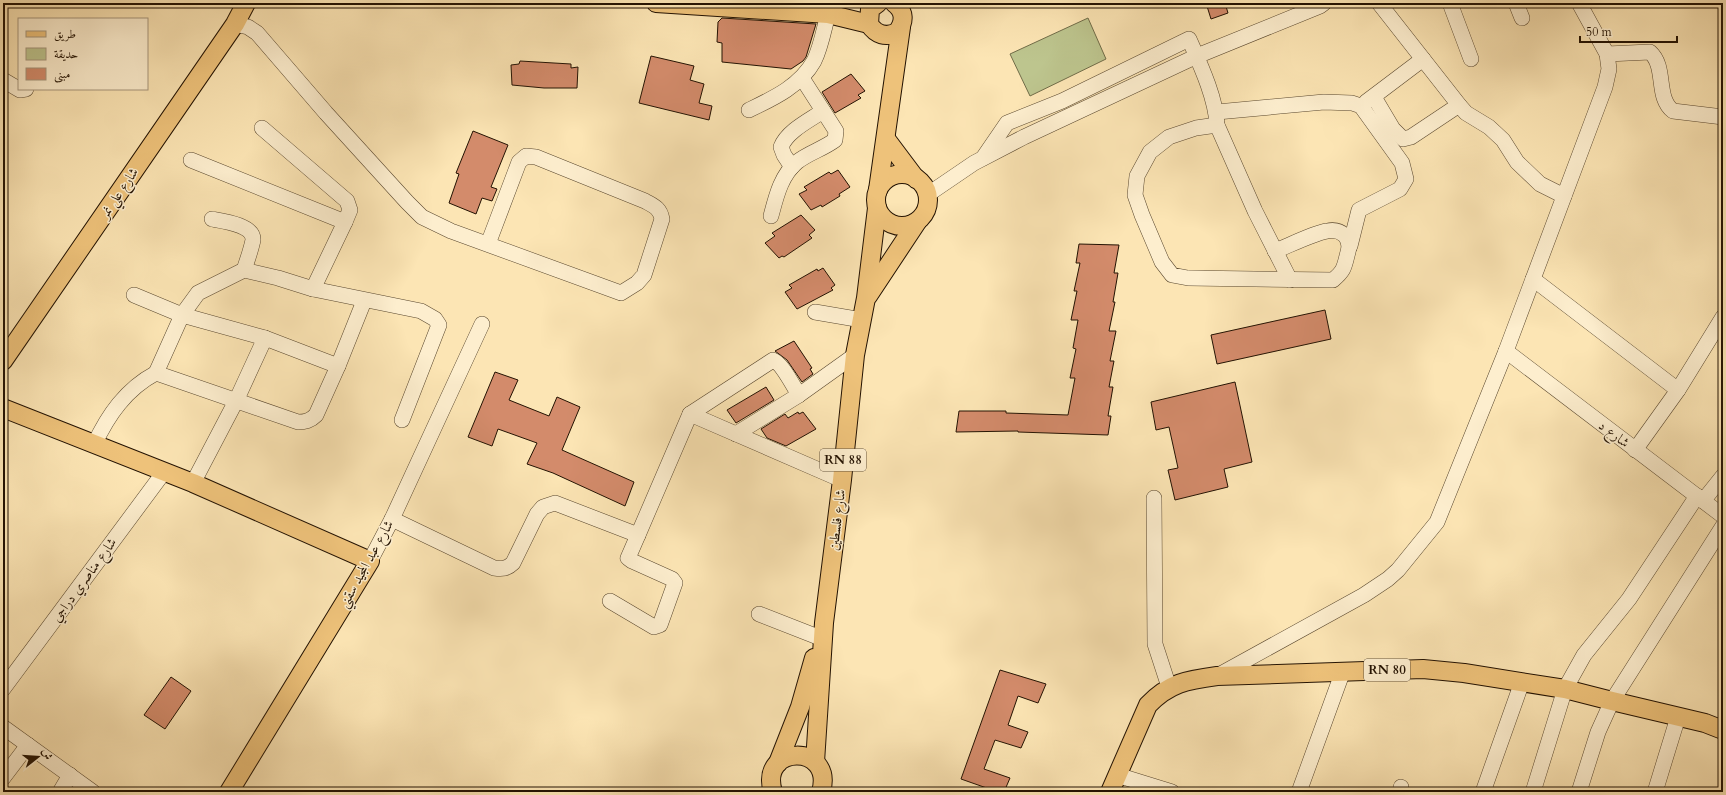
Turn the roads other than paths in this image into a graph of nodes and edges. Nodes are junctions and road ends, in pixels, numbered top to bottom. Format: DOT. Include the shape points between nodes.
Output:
graph roads {
  1 [pos="246,3"];
  2 [pos="258,3"];
  3 [pos="656,3"];
  4 [pos="803,3"];
  5 [pos="1324,3"];
  6 [pos="1378,3"];
  7 [pos="1450,3"];
  8 [pos="1516,3"];
  9 [pos="1579,3"];
  10 [pos="872,12"];
  11 [pos="828,14"];
  12 [pos="897,16"];
  13 [pos="1522,18"];
  14 [pos="235,24"];
  15 [pos="1607,54"];
  16 [pos="1197,56"];
  17 [pos="1423,59"];
  18 [pos="1471,59"];
  19 [pos="802,78"];
  20 [pos="3,80"];
  21 [pos="18,89"];
  22 [pos="1374,97"];
  23 [pos="1459,105"];
  24 [pos="1361,106"];
  25 [pos="749,110"];
  26 [pos="823,111"];
  27 [pos="1723,116"];
  28 [pos="1217,119"];
  29 [pos="262,128"];
  30 [pos="886,139"];
  31 [pos="983,158"];
  32 [pos="191,160"];
  33 [pos="792,167"];
  34 [pos="916,178"];
  35 [pos="878,190"];
  36 [pos="928,195"];
  37 [pos="1564,196"];
  38 [pos="877,208"];
  39 [pos="772,216"];
  40 [pos="212,219"];
  41 [pos="345,222"];
  42 [pos="917,222"];
  43 [pos="488,244"];
  44 [pos="1350,246"];
  45 [pos="1275,251"];
  46 [pos="244,270"];
  47 [pos="1290,280"];
  48 [pos="1533,280"];
  49 [pos="313,289"];
  50 [pos="134,295"];
  51 [pos="866,298"];
  52 [pos="364,301"];
  53 [pos="815,312"];
  54 [pos="182,314"];
  55 [pos="1723,317"];
  56 [pos="862,320"];
  57 [pos="482,324"];
  58 [pos="265,338"];
  59 [pos="1506,351"];
  60 [pos="855,355"];
  61 [pos="3,361"];
  62 [pos="338,366"];
  63 [pos="156,373"];
  64 [pos="1678,390"];
  65 [pos="799,395"];
  66 [pos="236,401"];
  67 [pos="3,408"];
  68 [pos="690,414"];
  69 [pos="402,420"];
  70 [pos="736,434"];
  71 [pos="94,445"];
  72 [pos="1635,450"];
  73 [pos="164,472"];
  74 [pos="1723,476"];
  75 [pos="842,480"];
  76 [pos="193,484"];
  77 [pos="1154,498"];
  78 [pos="1700,499"];
  79 [pos="1723,516"];
  80 [pos="392,519"];
  81 [pos="1723,526"];
  82 [pos="638,534"];
  83 [pos="370,561"];
  84 [pos="610,601"];
  85 [pos="759,614"];
  86 [pos="822,633"];
  87 [pos="1343,671"];
  88 [pos="1216,676"];
  89 [pos="1522,682"];
  90 [pos="4,684"];
  91 [pos="1169,687"];
  92 [pos="1566,689"];
  93 [pos="1612,702"];
  94 [pos="1678,717"];
  95 [pos="3,727"];
  96 [pos="1723,730"];
  97 [pos="28,745"];
  98 [pos="815,762"];
  99 [pos="778,763"];
  100 [pos="70,775"];
  101 [pos="1116,775"];
  102 [pos="3,778"];
  103 [pos="823,789"];
  104 [pos="771,790"];
  105 [pos="60,792"];
  106 [pos="93,792"];
  107 [pos="229,792"];
  108 [pos="1110,792"];
  109 [pos="1172,792"];
  110 [pos="1299,792"];
  111 [pos="1483,792"];
  112 [pos="1533,792"];
  113 [pos="1579,792"];
  114 [pos="1655,792"];
  1 -- 14 [label="main road, شارع علي نمر"];
  2 -- 14 [label="main road, شارع علي نمر"];
  3 -- 11 [label="main road"];
  4 -- 10 [label="main road"];
  5 -- 16 [label="street"];
  6 -- 17 [label="street"];
  7 -- 18 [label="street"];
  8 -- 13 [label="street"];
  9 -- 15 [label="street"];
  10 -- 11 [label="main road"];
  10 -- 12 [label="main road" via="876,33"];
  11 -- 19 [label="street" via="814,60"];
  12 -- 30 [label="main road"];
  14 -- 43 [label="street" via="248,27 257,33 326,113 422,217"];
  14 -- 61 [label="main road, شارع علي نمر"];
  15 -- 27 [label="street" via="1650,52 1658,62 1664,98 1673,112"];
  15 -- 37 [label="street" via="1609,69 1605,87"];
  16 -- 28 [label="street"];
  16 -- 31 [label="street"];
  16 -- 31 [label="street" via="1189,39 1062,101 1007,122"];
  17 -- 22 [label="street"];
  17 -- 23 [label="street"];
  19 -- 25 [label="street" via="790,88"];
  19 -- 26 [label="street"];
  20 -- 21 [label="street"];
  22 -- 23 [label="street" via="1393,129 1403,139 1411,137"];
  22 -- 24 [label="street"];
  23 -- 37 [label="street" via="1503,140 1517,162 1540,184"];
  24 -- 28 [label="street" via="1352,103 1324,102"];
  24 -- 44 [label="street" via="1402,163 1406,179 1400,189 1359,210"];
  26 -- 33 [label="street" via="783,142 781,147"];
  26 -- 33 [label="street" via="836,131 835,140"];
  28 -- 45 [label="street" via="1255,211"];
  28 -- 47 [label="street" via="1169,137 1150,152 1137,176 1135,195 1162,262 1172,275 1188,278"];
  29 -- 41 [label="street" via="347,201 350,210"];
  30 -- 34 [label="main road"];
  30 -- 35 [label="main road"];
  31 -- 36 [label="street"];
  32 -- 41 [label="street"];
  33 -- 39 [label="street" via="779,187"];
  34 -- 35 [label="main road" via="895,175 882,183"];
  34 -- 36 [label="main road"];
  35 -- 38 [label="main road"];
  36 -- 42 [label="main road" via="926,210"];
  37 -- 48 [label="street"];
  38 -- 42 [label="main road" via="880,215 893,225 901,227"];
  38 -- 51 [label="main road, RN 88"];
  40 -- 46 [label="street" via="236,225 252,234 253,240"];
  41 -- 49 [label="street"];
  42 -- 51 [label="main road, RN 88"];
  43 -- 43 [label="street" via="622,293 644,275 662,219 660,211 645,201 536,157 526,156 519,162"];
  44 -- 45 [label="street" via="1347,237 1339,231 1327,230"];
  44 -- 47 [label="street" via="1342,272 1333,280"];
  45 -- 47 [label="street"];
  46 -- 49 [label="street"];
  46 -- 54 [label="street" via="198,293"];
  48 -- 59 [label="street"];
  48 -- 64 [label="street"];
  49 -- 52 [label="street"];
  50 -- 54 [label="street"];
  51 -- 56 [label="main road, شارع فلسطين / RN 88"];
  52 -- 62 [label="street"];
  52 -- 69 [label="street" via="421,311 435,319 439,325"];
  53 -- 56 [label="street"];
  54 -- 58 [label="street"];
  54 -- 63 [label="street"];
  55 -- 64 [label="street"];
  56 -- 60 [label="main road, شارع فلسطين / RN 88"];
  57 -- 80 [label="street, شارع عبد المجيد سقني"];
  58 -- 62 [label="street"];
  58 -- 66 [label="street"];
  59 -- 72 [label="street, شارع د"];
  59 -- 88 [label="street" via="1437,522 1398,570 1364,595"];
  60 -- 65 [label="street"];
  60 -- 75 [label="main road, شارع فلسطين / RN 88"];
  62 -- 66 [label="street" via="316,415 309,421 298,422"];
  63 -- 66 [label="street"];
  63 -- 71 [label="street" via="144,380 116,406 105,421"];
  64 -- 72 [label="street"];
  65 -- 68 [label="street" via="786,373 773,360"];
  65 -- 70 [label="street"];
  66 -- 76 [label="street"];
  67 -- 71 [label="main road"];
  68 -- 70 [label="street"];
  68 -- 82 [label="street"];
  70 -- 75 [label="street"];
  71 -- 73 [label="main road"];
  72 -- 78 [label="street, شارع د"];
  73 -- 76 [label="main road"];
  73 -- 90 [label="street, شارع مناصري دراجي"];
  74 -- 78 [label="street"];
  75 -- 86 [label="main road, شارع فلسطين / RN 88"];
  76 -- 83 [label="main road"];
  77 -- 91 [label="street" via="1155,644"];
  78 -- 79 [label="street, شارع د"];
  78 -- 92 [label="street" via="1629,599 1584,655"];
  80 -- 82 [label="street" via="500,569 513,563 537,514 549,504 555,503 588,514"];
  80 -- 83 [label="street, شارع عبد المجيد سقني"];
  81 -- 93 [label="street"];
  82 -- 84 [label="street" via="628,558 672,579 675,583 660,625 654,627"];
  83 -- 107 [label="main road, شارع عبد المجيد سقني"];
  85 -- 86 [label="street"];
  86 -- 98 [label="main road, شارع فلسطين / RN 88"];
  86 -- 99 [label="main road, شارع فلسطين / RN 88" via="800,707"];
  87 -- 88 [label="main road, RN 80"];
  87 -- 89 [label="main road, RN 80" via="1423,669"];
  87 -- 110 [label="street"];
  88 -- 91 [label="main road, RN 80"];
  89 -- 92 [label="main road, RN 80"];
  89 -- 111 [label="street"];
  91 -- 101 [label="main road, RN 80" via="1148,706"];
  92 -- 93 [label="main road, RN 80"];
  92 -- 112 [label="street"];
  93 -- 94 [label="main road, RN 80"];
  93 -- 113 [label="street" via="1598,732"];
  94 -- 96 [label="main road, RN 80" via="1706,723"];
  94 -- 114 [label="street"];
  95 -- 97 [label="street"];
  97 -- 100 [label="street"];
  97 -- 102 [label="street"];
  98 -- 99 [label="main road" via="808,757 792,755"];
  98 -- 103 [label="main road" via="820,768"];
  99 -- 104 [label="main road, شارع فلسطين" via="772,773"];
  100 -- 105 [label="street"];
  100 -- 106 [label="street"];
  101 -- 108 [label="main road, RN 80"];
  101 -- 109 [label="street"];
}
